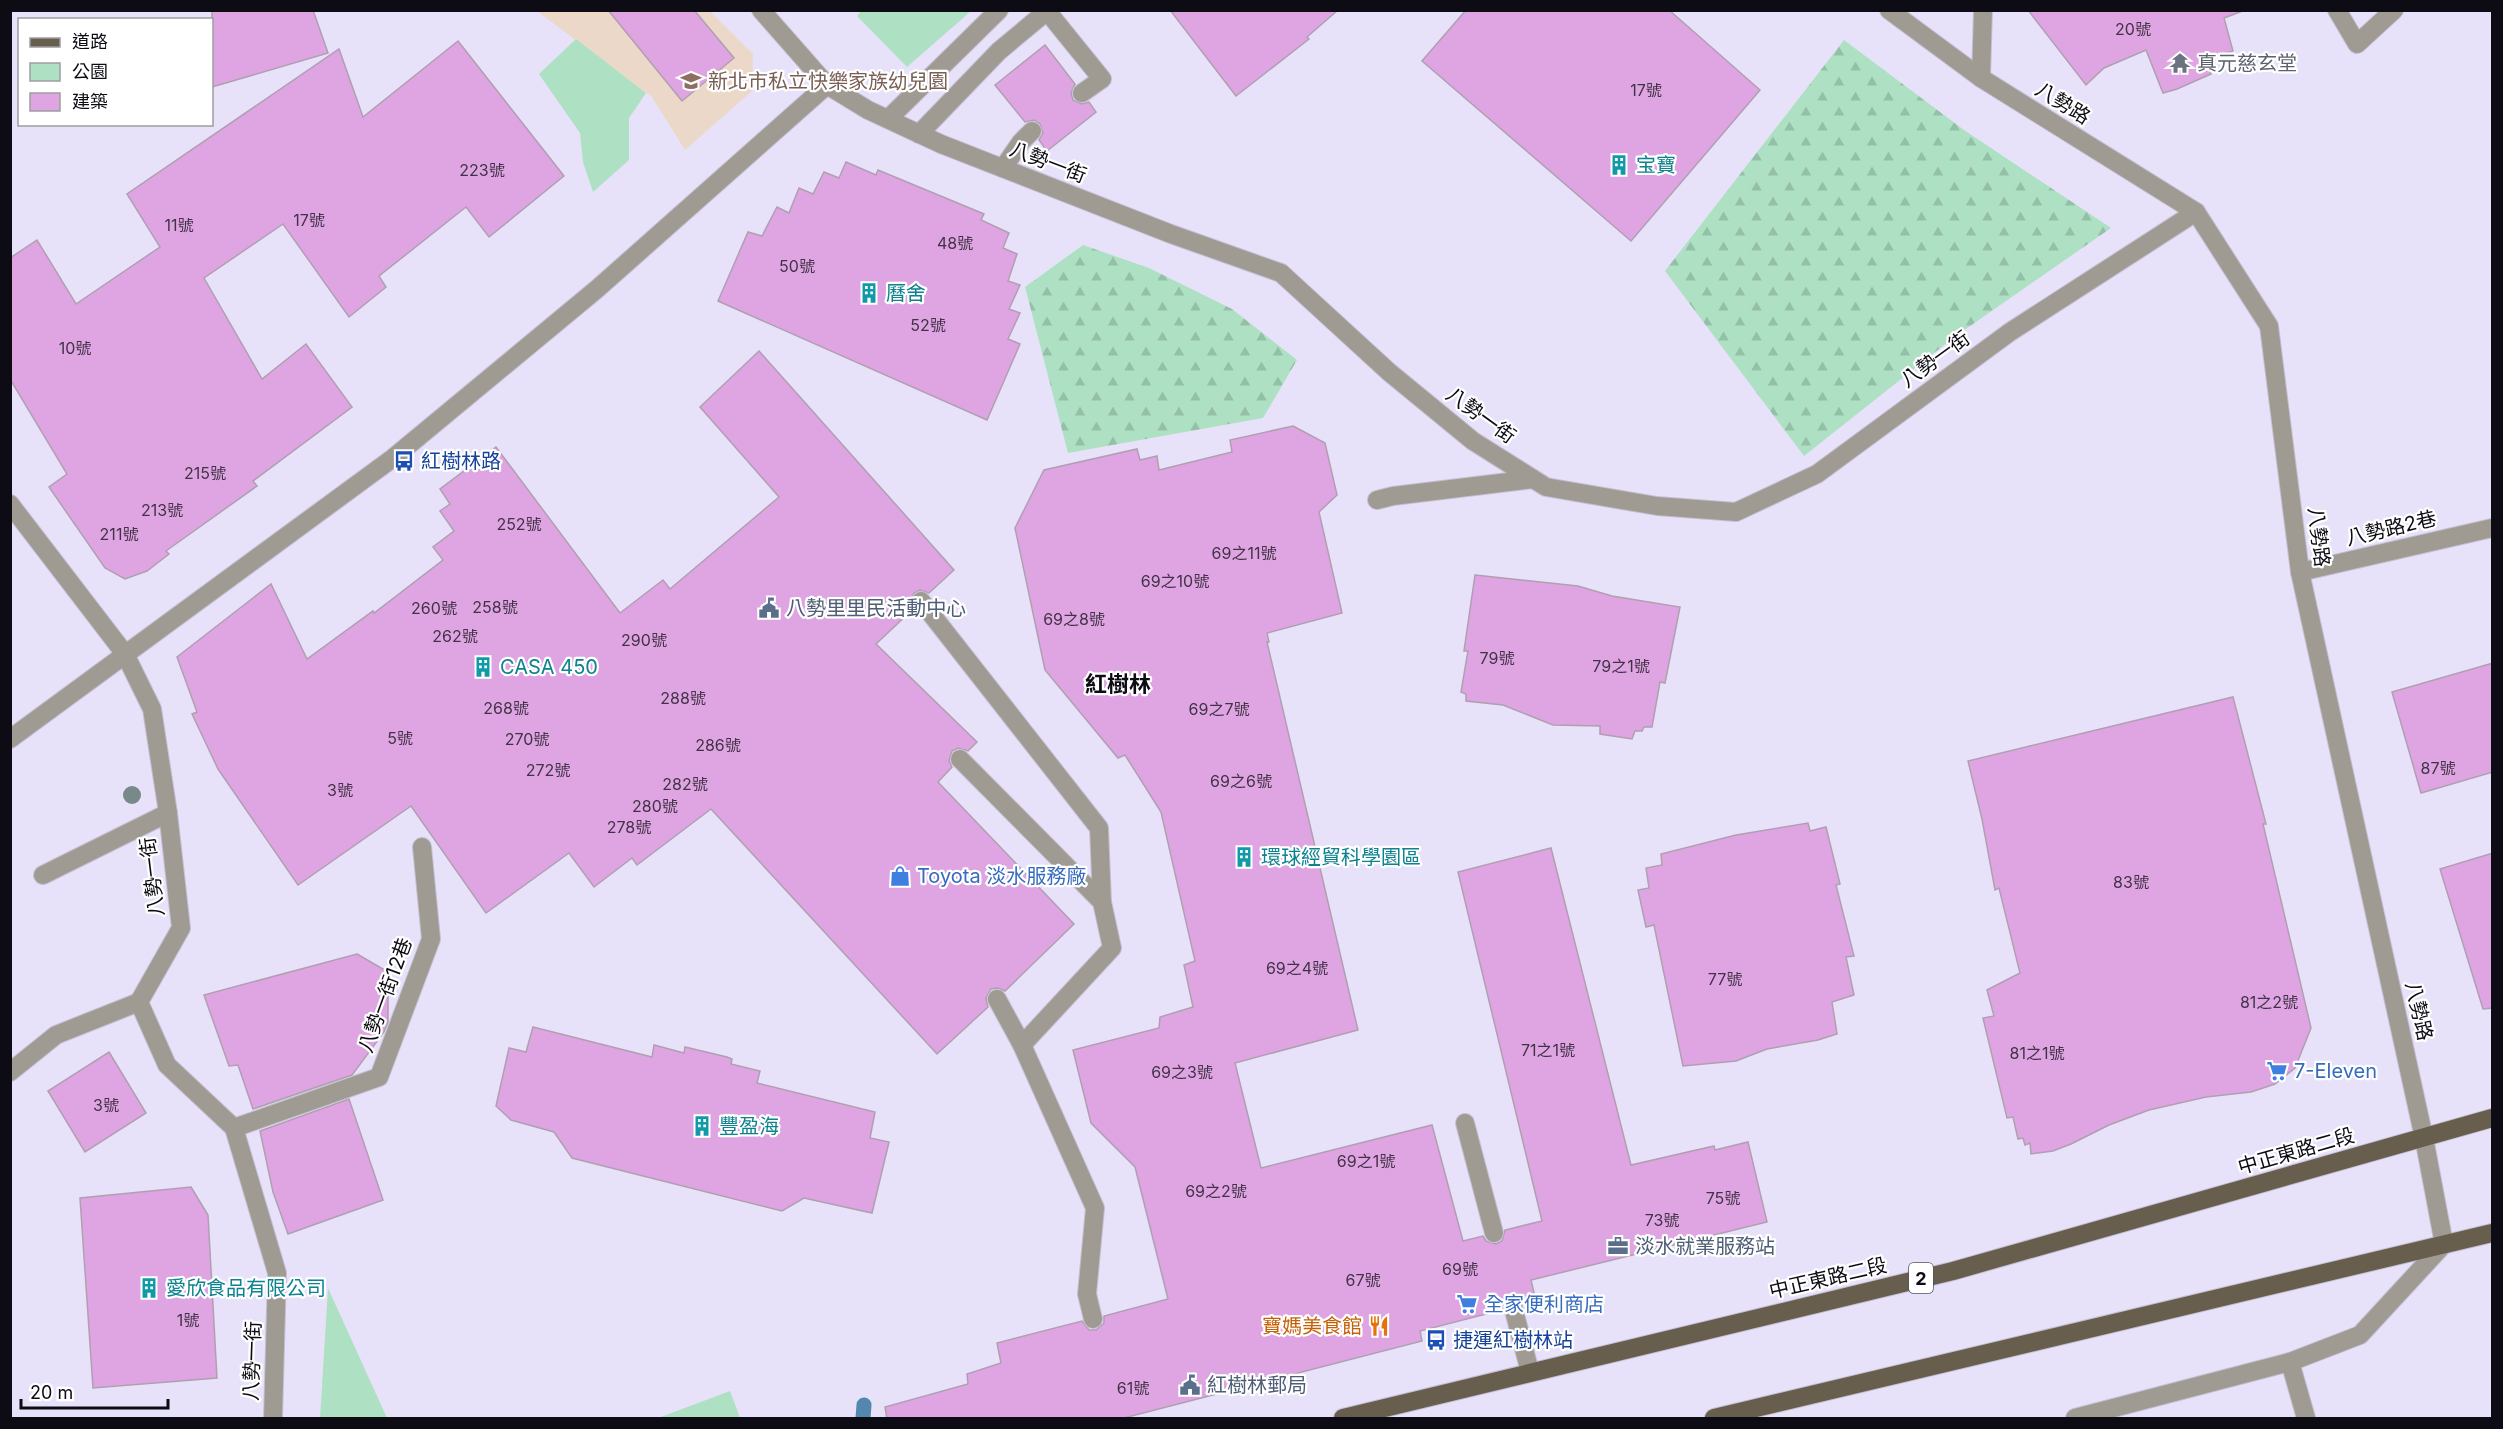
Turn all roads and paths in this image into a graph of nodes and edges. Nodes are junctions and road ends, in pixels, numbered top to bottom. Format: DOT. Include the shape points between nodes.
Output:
graph roads {
  1 [pos="761,10"];
  2 [pos="999,10"];
  3 [pos="1889,10"];
  4 [pos="1983,10"];
  5 [pos="2337,10"];
  6 [pos="2394,10"];
  7 [pos="1981,78"];
  8 [pos="827,85"];
  9 [pos="1082,93"];
  10 [pos="888,119"];
  11 [pos="1032,131"];
  12 [pos="919,134"];
  13 [pos="1003,168"];
  14 [pos="2196,212"];
  15 [pos="1533,479"];
  16 [pos="1377,500"];
  17 [pos="10,504"];
  18 [pos="2493,528"];
  19 [pos="2300,572"];
  20 [pos="921,601"];
  21 [pos="125,654"];
  22 [pos="10,739"];
  23 [pos="960,759"];
  24 [pos="168,813"];
  25 [pos="422,847"];
  26 [pos="43,875"];
  27 [pos="1102,902"];
  28 [pos="997,999"];
  29 [pos="140,1002"];
  30 [pos="1022,1045"];
  31 [pos="10,1072"];
  32 [pos="2493,1118"];
  33 [pos="1465,1123"];
  34 [pos="234,1128"];
  35 [pos="2424,1138"];
  36 [pos="1494,1233"];
  37 [pos="2493,1233"];
  38 [pos="2444,1244"];
  39 [pos="1513,1307"];
  40 [pos="1093,1319"];
  41 [pos="2290,1362"];
  42 [pos="1530,1372"];
  43 [pos="273,1419"];
  44 [pos="1343,1419"];
  45 [pos="1714,1419"];
  46 [pos="2075,1419"];
  47 [pos="2306,1419"];
  1 -- 8 [label="street, 八勢一街"];
  2 -- 10 [label="street"];
  3 -- 7 [label="street, 八勢路"];
  4 -- 7 [label="street"];
  5 -- 6 [label="street" via="2356,44"];
  7 -- 14 [label="street, 八勢路"];
  8 -- 10 [label="street, 八勢一街"];
  8 -- 21 [label="street" via="597,289 393,458"];
  9 -- 12 [label="street" via="1102,79 1047,11 999,51"];
  10 -- 12 [label="street, 八勢一街"];
  11 -- 13 [label="street"];
  12 -- 13 [label="street, 八勢一街"];
  13 -- 15 [label="street, 八勢一街" via="1281,273 1389,372 1473,441"];
  14 -- 15 [label="street, 八勢一街" via="2010,332 1817,474 1736,512 1646,505 1546,487"];
  14 -- 19 [label="street, 八勢路" via="2269,326"];
  15 -- 16 [label="street"];
  17 -- 21 [label="street, 八勢一街"];
  18 -- 19 [label="street, 八勢路2巷"];
  19 -- 35 [label="street, 八勢路"];
  20 -- 27 [label="street" via="1098,828"];
  21 -- 22 [label="street"];
  21 -- 24 [label="street, 八勢一街" via="152,709"];
  23 -- 27 [label="street"];
  24 -- 26 [label="street"];
  24 -- 29 [label="street, 八勢一街" via="181,928"];
  25 -- 34 [label="street, 八勢一街12巷" via="431,939 379,1077"];
  27 -- 30 [label="street" via="1112,948"];
  28 -- 30 [label="street"];
  29 -- 31 [label="street" via="56,1035"];
  29 -- 34 [label="street" via="167,1065"];
  30 -- 40 [label="street" via="1095,1208 1087,1294"];
  32 -- 35 [label="main road, 中正東路二段 / 2"];
  33 -- 36 [label="street"];
  34 -- 43 [label="street, 八勢一街" via="277,1273"];
  35 -- 38 [label="street, 八勢路"];
  35 -- 42 [label="main road, 中正東路二段 / 2" via="1953,1271"];
  37 -- 38 [label="main road"];
  38 -- 41 [label="street" via="2360,1335"];
  38 -- 45 [label="main road"];
  39 -- 42 [label="street"];
  41 -- 46 [label="street"];
  41 -- 47 [label="street"];
  42 -- 44 [label="main road, 中正東路二段 / 2"];
}
